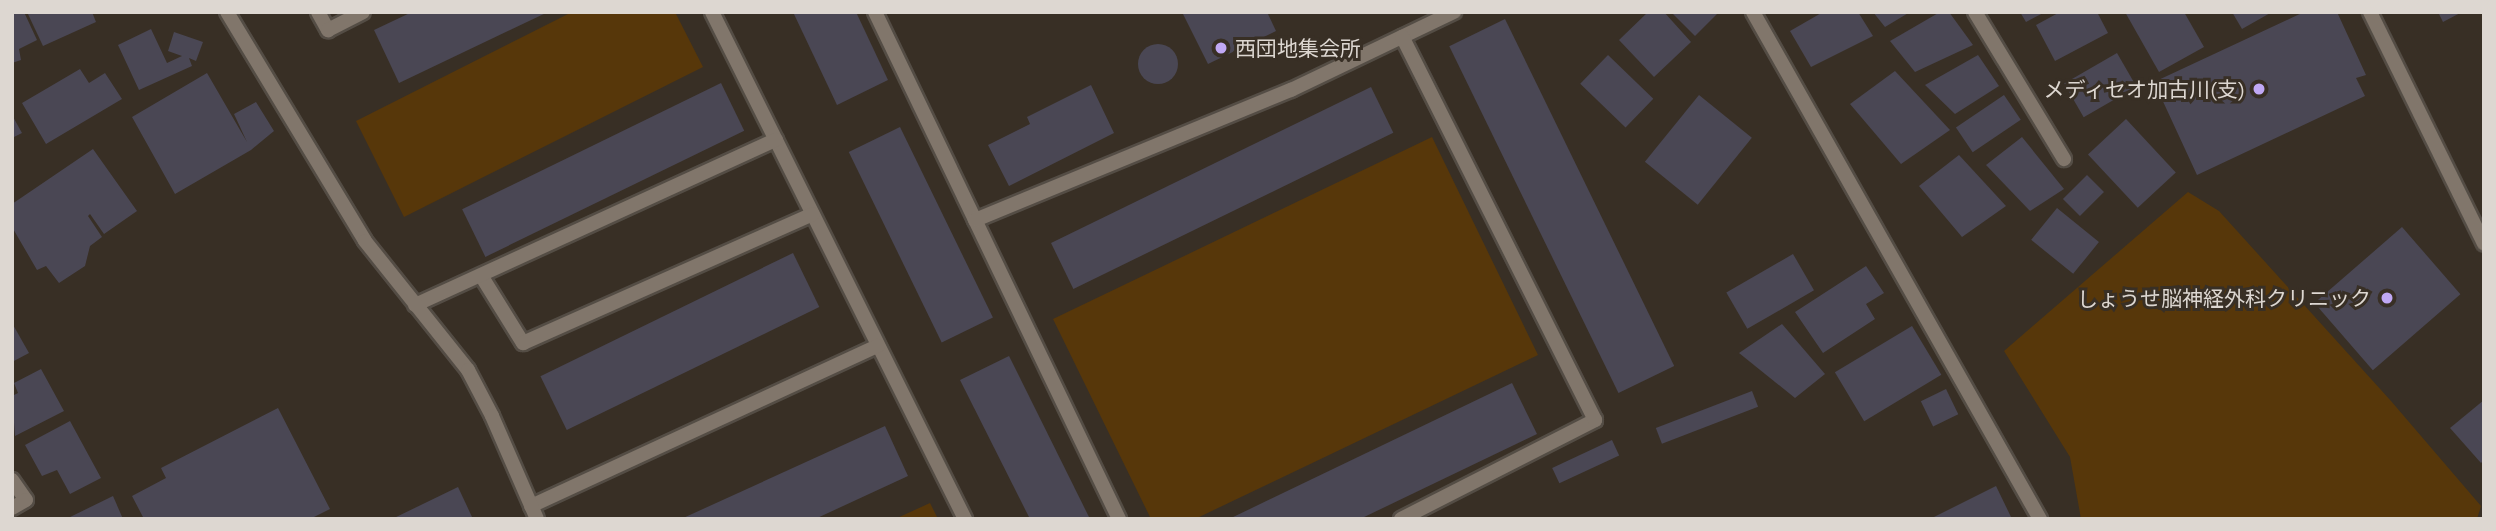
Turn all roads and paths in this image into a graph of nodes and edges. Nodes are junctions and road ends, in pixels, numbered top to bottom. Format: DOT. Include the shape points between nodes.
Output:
graph roads {
  1 [pos="227,12"];
  2 [pos="318,12"];
  3 [pos="363,12"];
  4 [pos="712,12"];
  5 [pos="875,12"];
  6 [pos="1454,12"];
  7 [pos="1753,12"];
  8 [pos="1975,12"];
  9 [pos="2370,12"];
  10 [pos="1402,37"];
  11 [pos="776,140"];
  12 [pos="2064,159"];
  13 [pos="813,214"];
  14 [pos="975,220"];
  15 [pos="2484,244"];
  16 [pos="482,277"];
  17 [pos="415,305"];
  18 [pos="878,346"];
  19 [pos="12,480"];
  20 [pos="12,508"];
  21 [pos="534,512"];
  22 [pos="965,519"];
  23 [pos="1119,519"];
  24 [pos="1401,519"];
  25 [pos="2040,519"];
  1 -- 17 [label="street" via="365,241"];
  2 -- 3 [label="street" via="328,30"];
  4 -- 11 [label="street"];
  5 -- 14 [label="street"];
  6 -- 10 [label="street"];
  7 -- 25 [label="street"];
  8 -- 12 [label="street"];
  9 -- 15 [label="street"];
  10 -- 14 [label="street" via="1291,90"];
  10 -- 24 [label="street" via="1595,420"];
  11 -- 13 [label="street"];
  11 -- 16 [label="street"];
  13 -- 16 [label="street" via="523,342"];
  13 -- 18 [label="street"];
  14 -- 23 [label="street"];
  16 -- 17 [label="street"];
  17 -- 21 [label="street" via="468,370"];
  18 -- 21 [label="street"];
  18 -- 22 [label="street"];
  19 -- 20 [label="street" via="26,500"];
}
